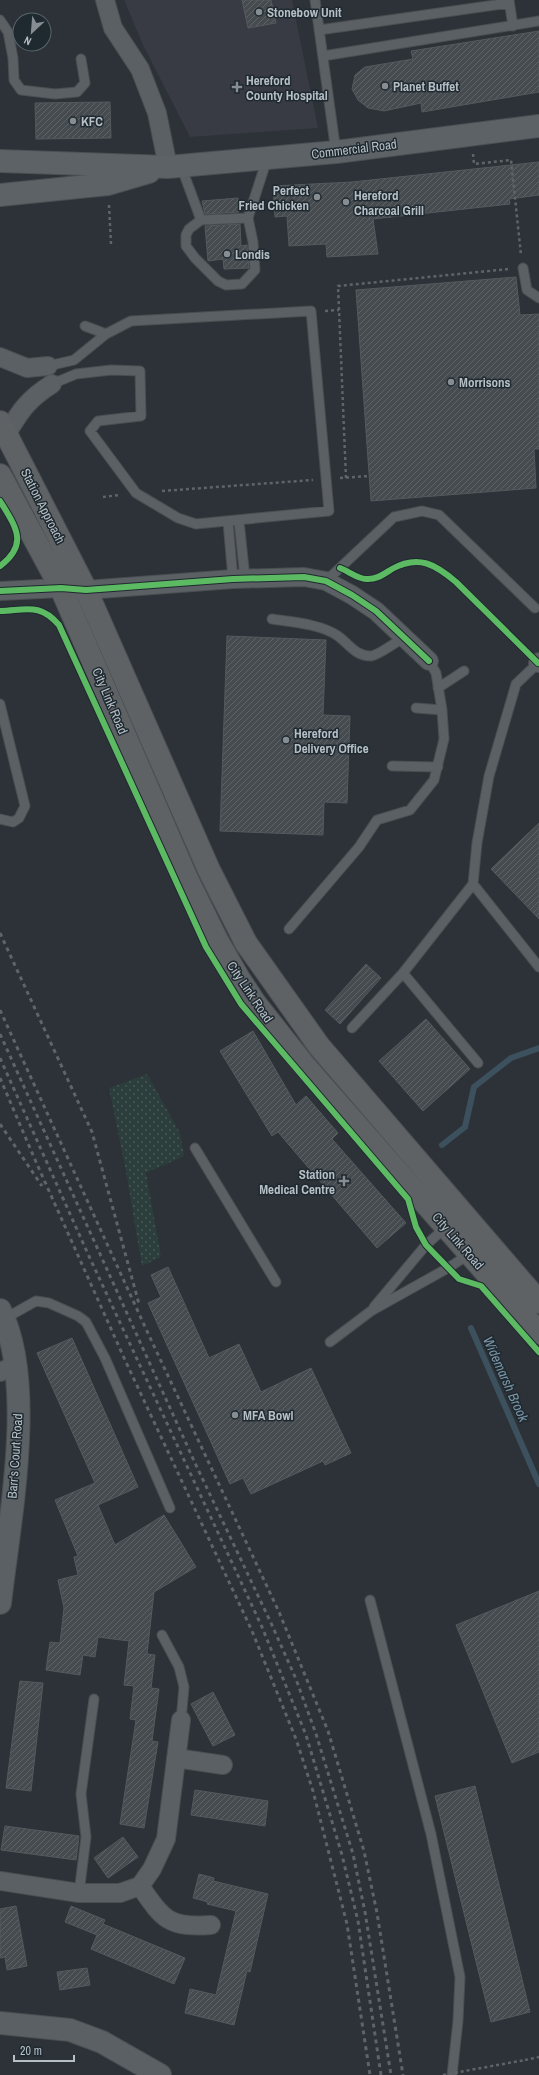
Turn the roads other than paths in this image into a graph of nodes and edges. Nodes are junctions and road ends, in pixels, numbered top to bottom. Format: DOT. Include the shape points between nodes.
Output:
graph roads {
  1 [pos="105,0"];
  2 [pos="315,0"];
  3 [pos="509,2"];
  4 [pos="0,20"];
  5 [pos="539,21"];
  6 [pos="513,26"];
  7 [pos="319,30"];
  8 [pos="323,56"];
  9 [pos="81,59"];
  10 [pos="539,126"];
  11 [pos="336,152"];
  12 [pos="266,159"];
  13 [pos="0,161"];
  14 [pos="174,166"];
  15 [pos="0,195"];
  16 [pos="248,218"];
  17 [pos="201,220"];
  18 [pos="523,268"];
  19 [pos="539,298"];
  20 [pos="85,326"];
  21 [pos="106,334"];
  22 [pos="0,357"];
  23 [pos="48,366"];
  24 [pos="52,384"];
  25 [pos="3,429"];
  26 [pos="0,475"];
  27 [pos="239,521"];
  28 [pos="228,522"];
  29 [pos="239,579"];
  30 [pos="326,581"];
  31 [pos="61,588"];
  32 [pos="86,590"];
  33 [pos="0,591"];
  34 [pos="535,608"];
  35 [pos="272,619"];
  36 [pos="403,638"];
  37 [pos="429,661"];
  38 [pos="538,663"];
  39 [pos="464,671"];
  40 [pos="438,688"];
  41 [pos="0,704"];
  42 [pos="416,708"];
  43 [pos="442,710"];
  44 [pos="392,766"];
  45 [pos="438,768"];
  46 [pos="0,819"];
  47 [pos="473,884"];
  48 [pos="289,929"];
  49 [pos="539,967"];
  50 [pos="404,974"];
  51 [pos="352,1028"];
  52 [pos="478,1063"];
  53 [pos="195,1148"];
  54 [pos="454,1220"];
  55 [pos="478,1248"];
  56 [pos="276,1282"];
  57 [pos="539,1302"];
  58 [pos="371,1311"];
  59 [pos="2,1315"];
  60 [pos="539,1333"];
  61 [pos="330,1342"];
  62 [pos="8,1369"];
  63 [pos="170,1508"];
  64 [pos="370,1600"];
  65 [pos="0,1602"];
  66 [pos="162,1636"];
  67 [pos="94,1700"];
  68 [pos="182,1720"];
  69 [pos="176,1758"];
  70 [pos="223,1765"];
  71 [pos="0,1881"];
  72 [pos="140,1886"];
  73 [pos="79,1893"];
  74 [pos="210,1925"];
  75 [pos="0,2023"];
  76 [pos="160,2075"];
  77 [pos="452,2075"];
  1 -- 14 [label="street" via="113,28 140,69"];
  2 -- 7 [label="lane"];
  3 -- 6 [label="lane"];
  3 -- 7 [label="lane"];
  4 -- 9 [label="lane" via="8,32 14,80 21,90 55,94 77,92 85,83"];
  5 -- 6 [label="lane"];
  6 -- 8 [label="lane"];
  7 -- 8 [label="lane"];
  8 -- 11 [label="lane"];
  10 -- 11 [label="main road, Commercial Road"];
  11 -- 12 [label="main road, Commercial Road"];
  12 -- 14 [label="main road, Commercial Road"];
  12 -- 16 [label="lane"];
  13 -- 14 [label="main road, Commercial Road"];
  14 -- 15 [label="main road, Commercial Road" via="108,184"];
  14 -- 17 [label="lane"];
  16 -- 17 [label="lane"];
  16 -- 17 [label="lane" via="255,270 242,284 226,285 218,281 186,246 189,229"];
  18 -- 19 [label="lane" via="527,290"];
  20 -- 21 [label="lane"];
  21 -- 23 [label="lane" via="74,360"];
  21 -- 27 [label="lane" via="131,321 311,311 328,511"];
  22 -- 23 [label="street" via="27,368"];
  24 -- 25 [label="street" via="34,395"];
  24 -- 28 [label="lane" via="76,374 111,370 140,371 141,416 98,421 90,431 136,493 188,522"];
  25 -- 32 [label="highway, Station Approach"];
  26 -- 31 [label="highway, Station Approach"];
  27 -- 28 [label="lane"];
  27 -- 29 [label="lane"];
  28 -- 29 [label="lane"];
  29 -- 30 [label="street" via="304,577"];
  29 -- 32 [label="street"];
  30 -- 34 [label="lane" via="394,517 422,510 439,515"];
  30 -- 36 [label="street" via="376,611"];
  31 -- 32 [label="street"];
  31 -- 33 [label="street"];
  31 -- 54 [label="highway, City Link Road" via="188,881 238,977 304,1065"];
  32 -- 54 [label="highway, City Link Road" via="210,870 246,943 319,1046"];
  35 -- 36 [label="lane" via="312,626 337,635 354,651 364,656 374,656"];
  36 -- 37 [label="street"];
  37 -- 40 [label="lane" via="436,672"];
  38 -- 47 [label="lane" via="516,684 491,769 477,843"];
  39 -- 40 [label="lane"];
  40 -- 43 [label="lane"];
  41 -- 46 [label="lane" via="25,806 14,822"];
  42 -- 43 [label="lane"];
  43 -- 45 [label="lane" via="444,739"];
  44 -- 45 [label="lane"];
  45 -- 48 [label="lane" via="434,780 410,810 377,820 359,847"];
  47 -- 49 [label="lane"];
  47 -- 50 [label="lane"];
  50 -- 51 [label="lane"];
  50 -- 52 [label="lane"];
  53 -- 56 [label="lane"];
  54 -- 55 [label="highway, City Link Road"];
  54 -- 58 [label="lane" via="426,1245"];
  55 -- 57 [label="highway, City Link Road"];
  55 -- 58 [label="lane" via="448,1268"];
  55 -- 60 [label="highway, City Link Road"];
  58 -- 61 [label="lane"];
  59 -- 62 [label="street, Barr's Court Road" via="11,1342"];
  59 -- 63 [label="lane" via="36,1301 49,1303 86,1322 105,1358"];
  62 -- 65 [label="street, Barr's Court Road" via="19,1414"];
  64 -- 77 [label="lane" via="431,1834 460,1976"];
  66 -- 68 [label="lane" via="179,1667 184,1687"];
  67 -- 73 [label="lane" via="81,1794 86,1837"];
  68 -- 69 [label="street"];
  69 -- 70 [label="street"];
  69 -- 72 [label="street" via="166,1839 152,1869"];
  71 -- 73 [label="street"];
  72 -- 73 [label="street" via="120,1893"];
  72 -- 74 [label="street" via="161,1915 187,1927"];
  75 -- 76 [label="street" via="70,2030 102,2042"];
}
